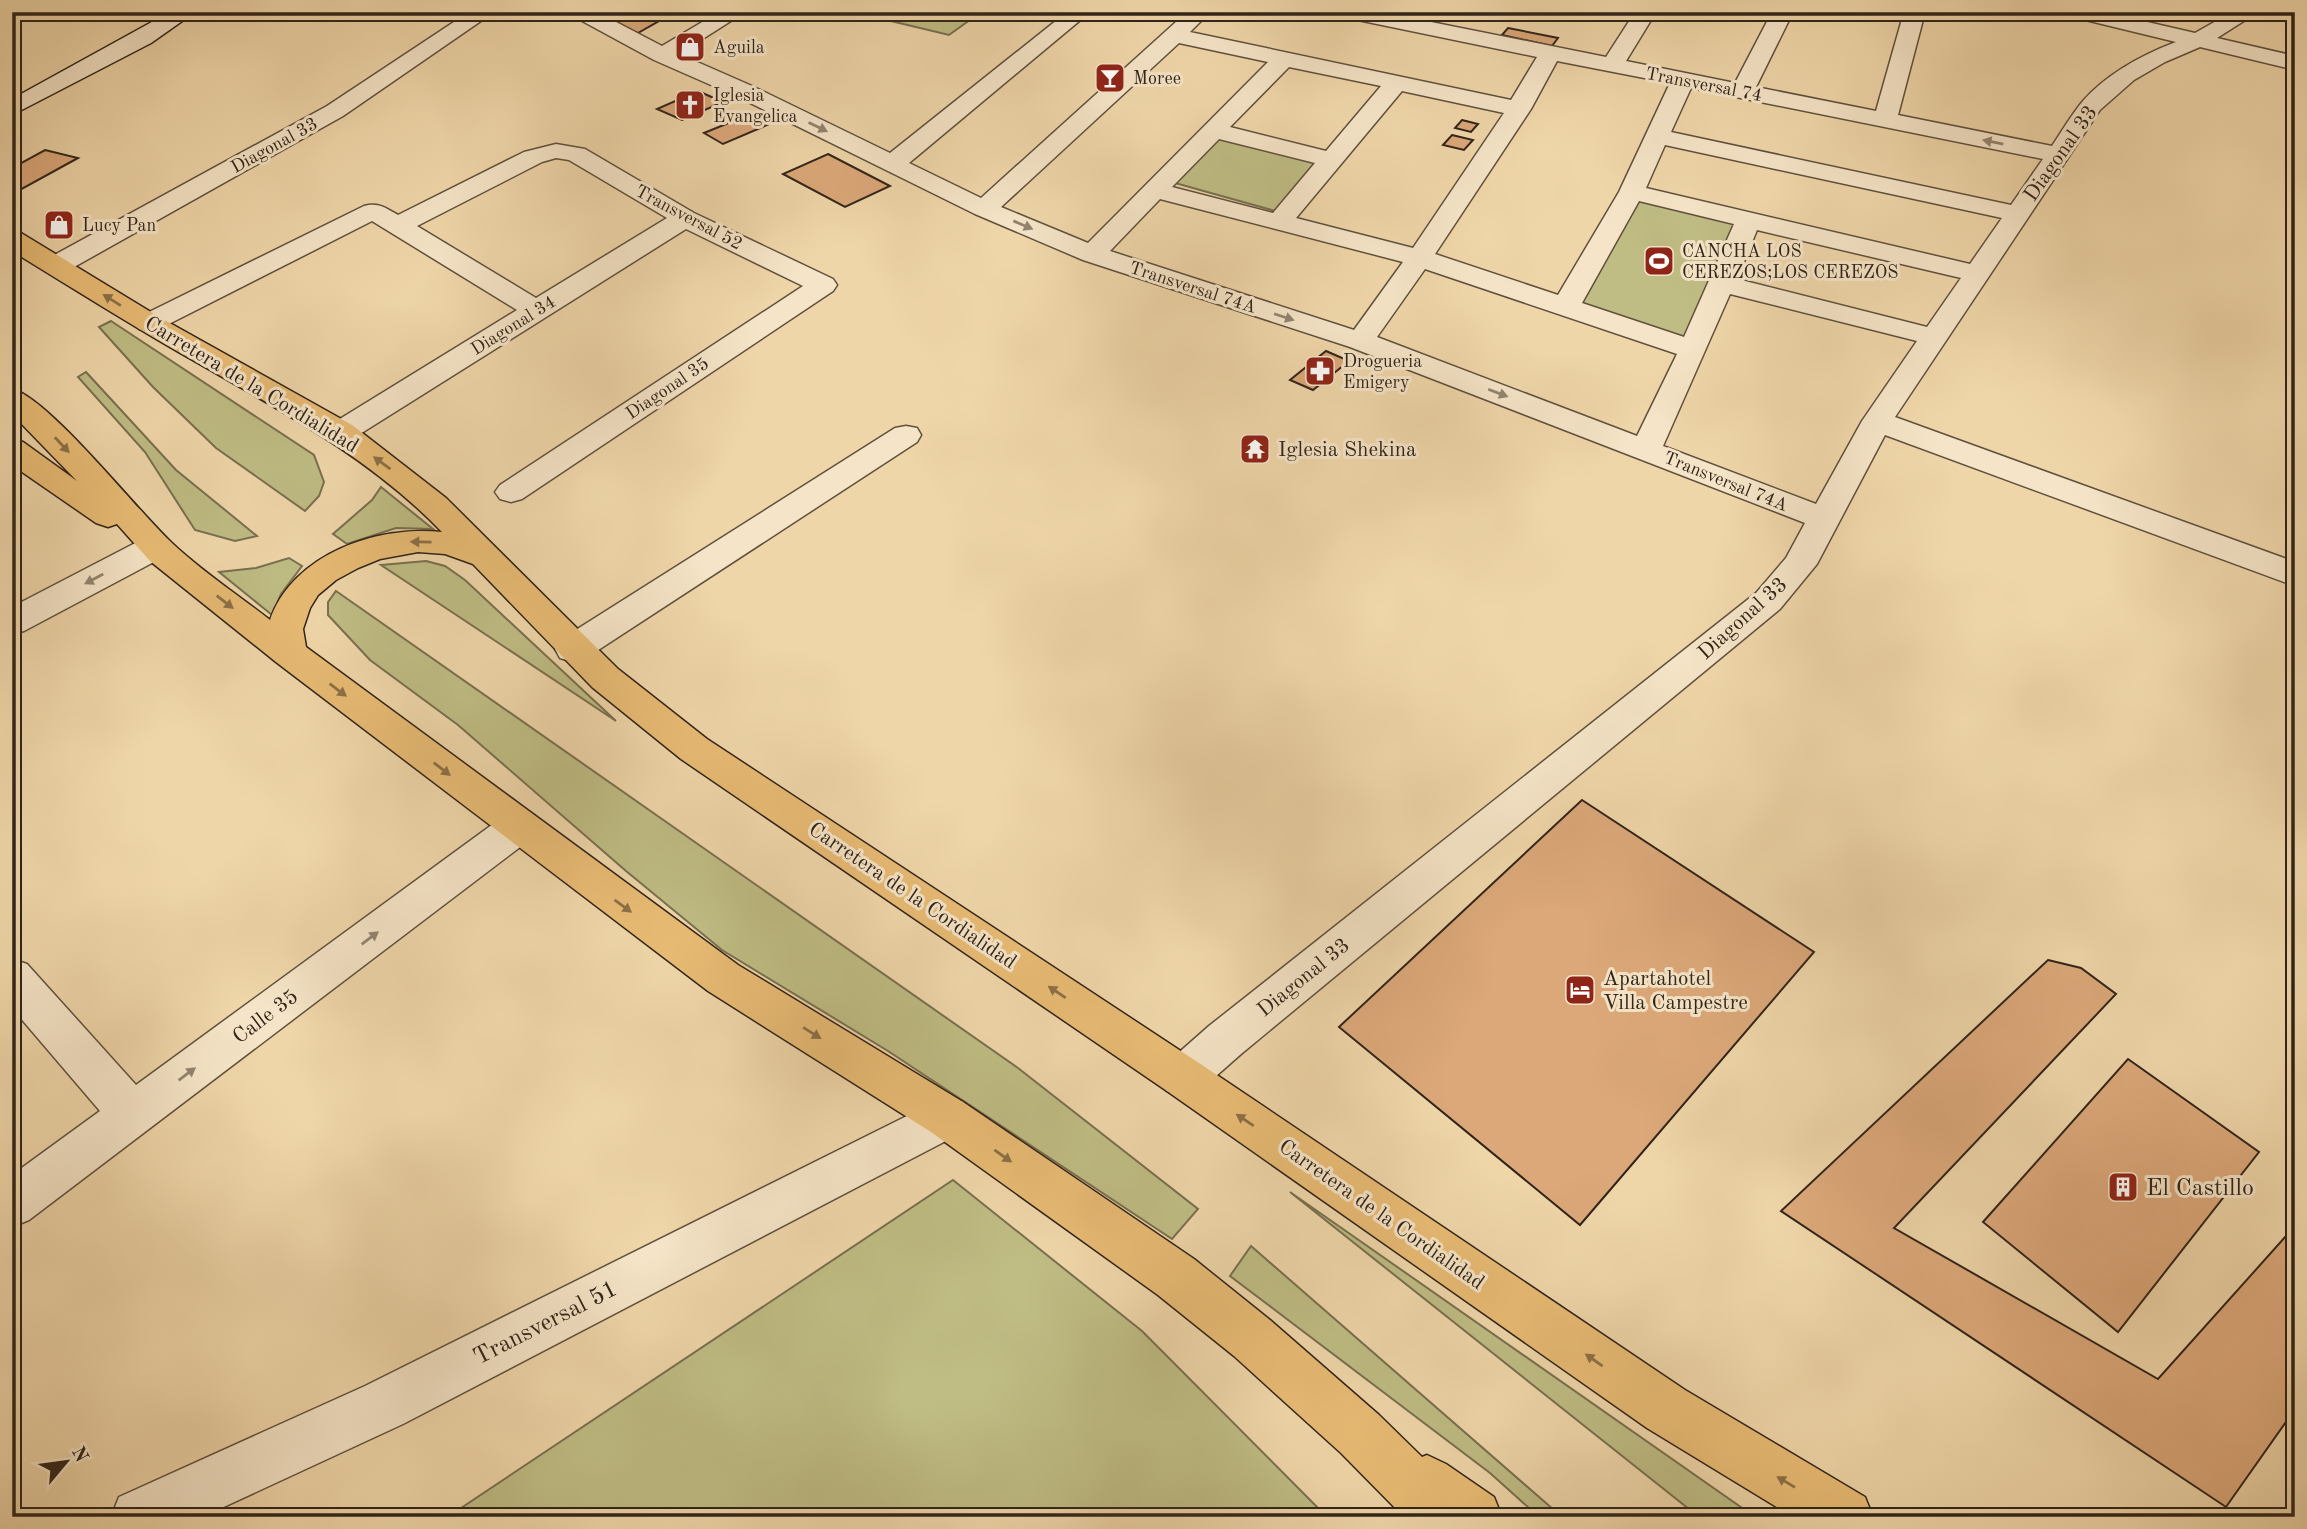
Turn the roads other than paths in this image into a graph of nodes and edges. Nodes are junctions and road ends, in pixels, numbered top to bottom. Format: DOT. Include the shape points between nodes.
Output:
graph roads {
  1 [pos="185,12"];
  2 [pos="484,12"];
  3 [pos="735,12"];
  4 [pos="1080,12"];
  5 [pos="1200,12"];
  6 [pos="1348,12"];
  7 [pos="1646,12"];
  8 [pos="1783,12"];
  9 [pos="1915,12"];
  10 [pos="2076,12"];
  11 [pos="2248,12"];
  12 [pos="587,14"];
  13 [pos="1506,22"];
  14 [pos="1176,36"];
  15 [pos="2199,40"];
  16 [pos="1490,41"];
  17 [pos="1550,53"];
  18 [pos="662,55"];
  19 [pos="1284,59"];
  20 [pos="2295,63"];
  21 [pos="1612,65"];
  22 [pos="1683,80"];
  23 [pos="1396,83"];
  24 [pos="1742,92"];
  25 [pos="12,108"];
  26 [pos="1520,109"];
  27 [pos="1885,120"];
  28 [pos="1214,130"];
  29 [pos="1656,136"];
  30 [pos="2060,155"];
  31 [pos="1332,160"];
  32 [pos="892,163"];
  33 [pos="1154,190"];
  34 [pos="1632,192"];
  35 [pos="984,209"];
  36 [pos="2018,215"];
  37 [pos="685,218"];
  38 [pos="1749,218"];
  39 [pos="1279,222"];
  40 [pos="397,226"];
  41 [pos="12,239"];
  42 [pos="1092,254"];
  43 [pos="1420,258"];
  44 [pos="57,265"];
  45 [pos="1977,274"];
  46 [pos="1722,284"];
  47 [pos="823,285"];
  48 [pos="1566,306"];
  49 [pos="536,310"];
  50 [pos="149,323"];
  51 [pos="1934,337"];
  52 [pos="1360,341"];
  53 [pos="1693,350"];
  54 [pos="12,398"];
  55 [pos="1877,421"];
  56 [pos="341,432"];
  57 [pos="906,435"];
  58 [pos="12,449"];
  59 [pos="1646,449"];
  60 [pos="510,492"];
  61 [pos="1825,520"];
  62 [pos="159,550"];
  63 [pos="487,557"];
  64 [pos="2295,575"];
  65 [pos="12,622"];
  66 [pos="573,649"];
  67 [pos="289,653"];
  68 [pos="518,827"];
  69 [pos="12,977"];
  70 [pos="1183,1077"];
  71 [pos="132,1114"];
  72 [pos="947,1117"];
  73 [pos="12,1204"];
  74 [pos="1360,1434"];
  75 [pos="139,1517"];
  76 [pos="1443,1517"];
  77 [pos="1474,1517"];
  78 [pos="1845,1517"];
  1 -- 25 [label="street"];
  2 -- 44 [label="street, Diagonal 33" via="335,111"];
  3 -- 18 [label="street"];
  4 -- 32 [label="street"];
  5 -- 14 [label="street"];
  6 -- 16 [label="street, Transversal 74"];
  7 -- 21 [label="street"];
  8 -- 24 [label="street"];
  9 -- 27 [label="street"];
  10 -- 15 [label="street"];
  11 -- 15 [label="street, Diagonal 33"];
  12 -- 18 [label="street, Transversal 74A"];
  13 -- 16 [label="street"];
  14 -- 19 [label="street"];
  14 -- 35 [label="street"];
  15 -- 20 [label="street"];
  15 -- 30 [label="street, Diagonal 33" via="2126,75 2092,105"];
  16 -- 17 [label="street, Transversal 74"];
  17 -- 21 [label="street, Transversal 74"];
  17 -- 26 [label="street"];
  18 -- 32 [label="street, Transversal 74A, one-way"];
  19 -- 23 [label="street"];
  19 -- 28 [label="street"];
  21 -- 22 [label="street, Transversal 74"];
  22 -- 24 [label="street, Transversal 74"];
  22 -- 29 [label="street"];
  23 -- 26 [label="street"];
  23 -- 31 [label="street"];
  24 -- 27 [label="street, Transversal 74"];
  26 -- 43 [label="street"];
  30 -- 27 [label="street, Transversal 74, one-way"];
  28 -- 31 [label="street"];
  28 -- 33 [label="street"];
  29 -- 34 [label="street"];
  29 -- 36 [label="street"];
  30 -- 36 [label="street, Diagonal 33"];
  31 -- 39 [label="street"];
  32 -- 35 [label="street, Transversal 74A"];
  33 -- 39 [label="street"];
  33 -- 42 [label="street"];
  34 -- 38 [label="street"];
  34 -- 48 [label="street"];
  35 -- 42 [label="street, Transversal 74A, one-way"];
  36 -- 45 [label="street, Diagonal 33"];
  37 -- 40 [label="street, Transversal 52" via="576,154 556,151 533,157"];
  37 -- 47 [label="street, Transversal 52"];
  37 -- 49 [label="street, Diagonal 34"];
  38 -- 45 [label="street"];
  38 -- 46 [label="street"];
  39 -- 43 [label="street"];
  40 -- 49 [label="street"];
  40 -- 50 [label="street" via="373,211"];
  41 -- 44 [label="highway, Carretera de la Cordialidad"];
  42 -- 52 [label="street, Transversal 74A, one-way"];
  43 -- 48 [label="street"];
  43 -- 52 [label="street"];
  50 -- 44 [label="highway, Carretera de la Cordialidad, one-way"];
  45 -- 51 [label="street, Diagonal 33"];
  46 -- 51 [label="street"];
  46 -- 53 [label="street"];
  47 -- 60 [label="street, Diagonal 35"];
  48 -- 53 [label="street"];
  49 -- 56 [label="street, Diagonal 34"];
  50 -- 56 [label="highway, Carretera de la Cordialidad"];
  51 -- 55 [label="street, Diagonal 33"];
  52 -- 59 [label="street, Transversal 74A, one-way"];
  53 -- 59 [label="street"];
  54 -- 62 [label="highway, one-way"];
  55 -- 61 [label="street, Diagonal 33"];
  55 -- 64 [label="street"];
  63 -- 56 [label="highway, Carretera de la Cordialidad, one-way" via="408,481"];
  57 -- 66 [label="street"];
  58 -- 62 [label="highway"];
  59 -- 61 [label="street, Transversal 74A"];
  61 -- 70 [label="street, Diagonal 33" via="1800,564 1768,601"];
  62 -- 65 [label="street, one-way"];
  62 -- 67 [label="highway, one-way"];
  63 -- 66 [label="highway, Carretera de la Cordialidad"];
  63 -- 67 [label="highway, one-way" via="439,542 408,542 343,561 305,588 290,608 285,629"];
  70 -- 66 [label="highway, Carretera de la Cordialidad, one-way" via="694,749"];
  67 -- 68 [label="highway, one-way"];
  71 -- 68 [label="street, Calle 35, one-way"];
  68 -- 72 [label="highway, one-way" via="723,978"];
  69 -- 71 [label="street"];
  78 -- 70 [label="highway, Carretera de la Cordialidad, one-way" via="1666,1409"];
  71 -- 73 [label="street, Calle 35"];
  72 -- 74 [label="highway, one-way" via="1176,1277"];
  72 -- 75 [label="street, Transversal 51" via="384,1405"];
  74 -- 76 [label="highway"];
  74 -- 77 [label="highway"];
}
